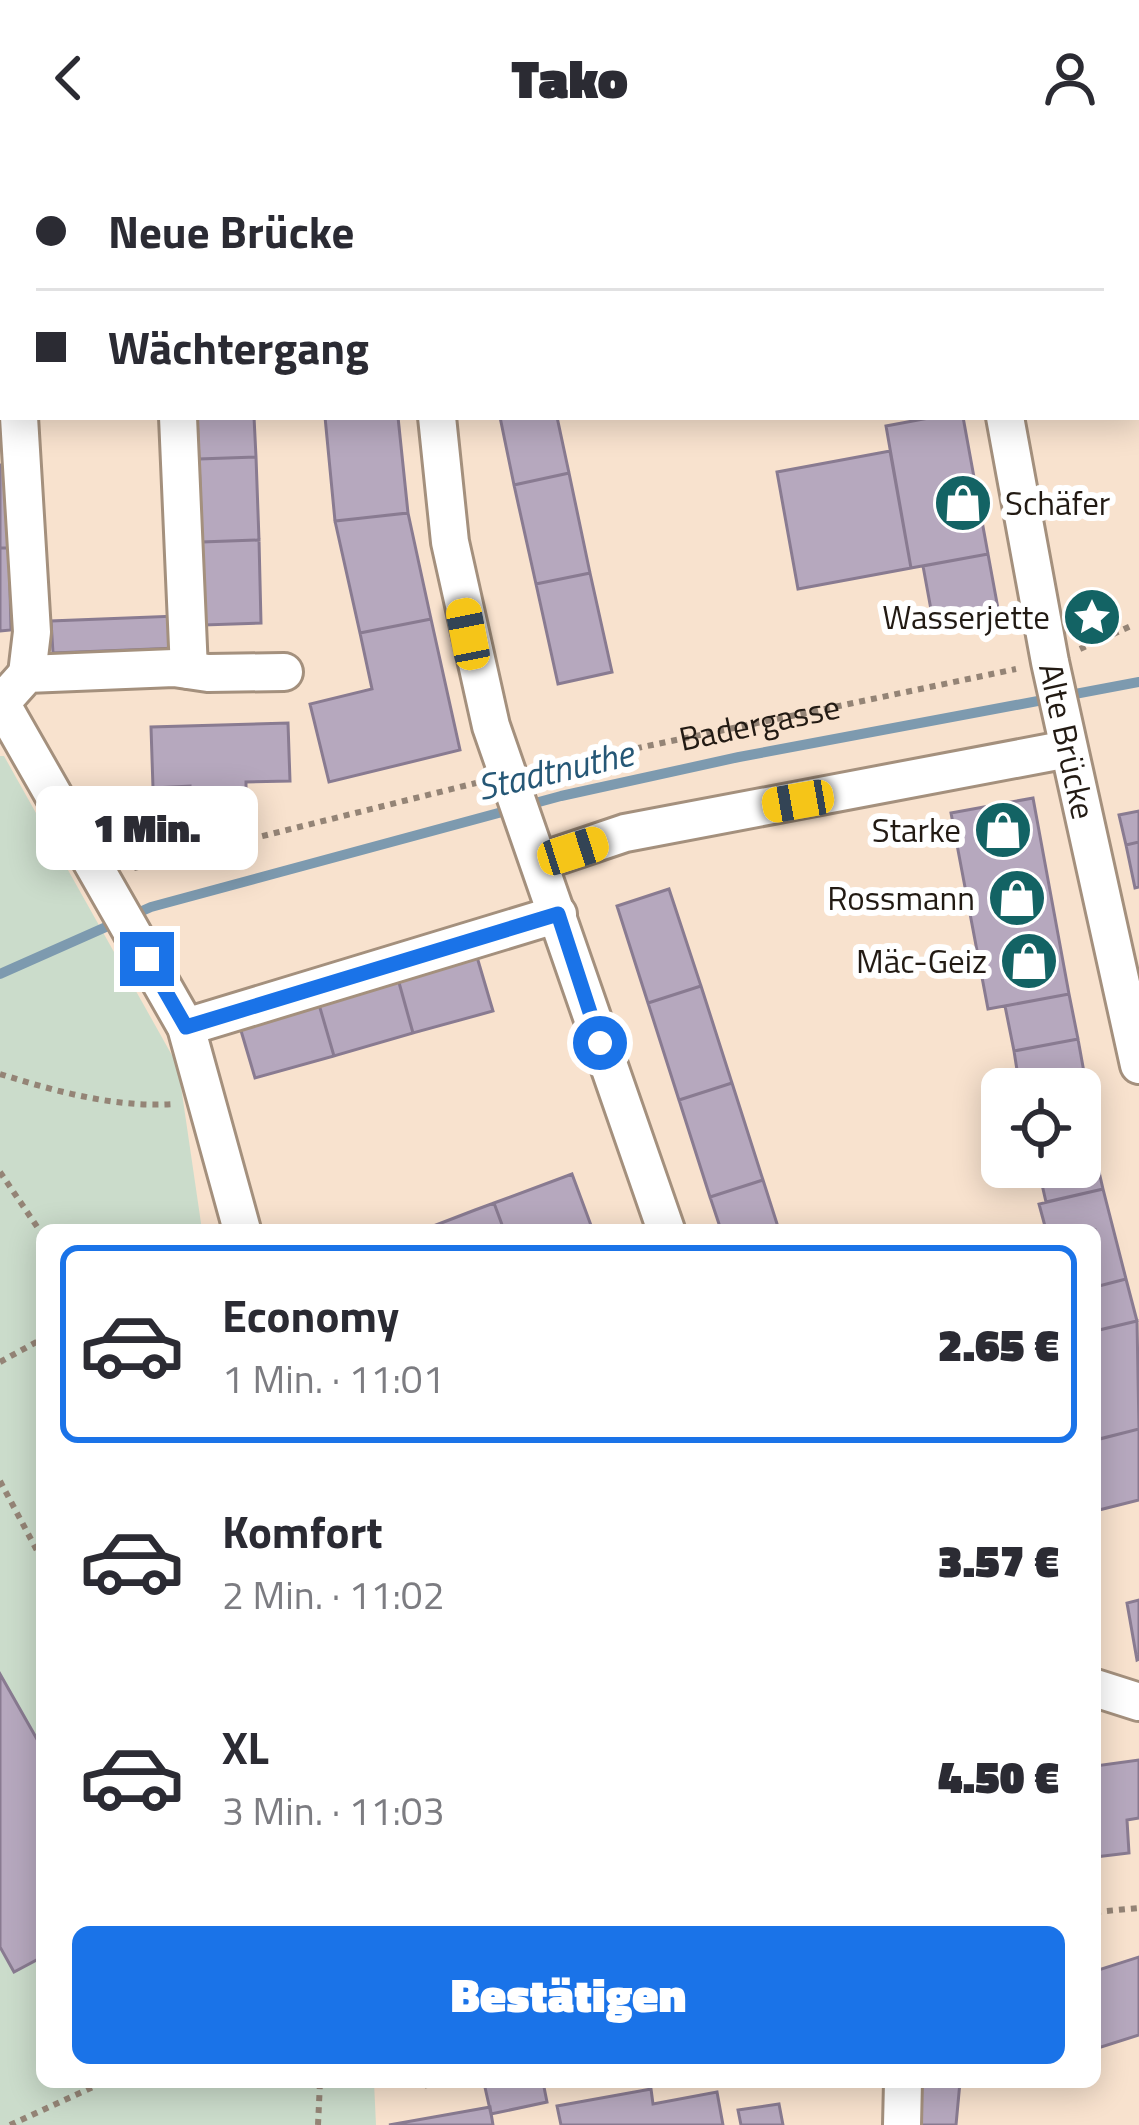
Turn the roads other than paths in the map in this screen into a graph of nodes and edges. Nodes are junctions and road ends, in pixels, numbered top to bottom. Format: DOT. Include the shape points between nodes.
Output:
graph roads {
  1 [pos="19,420"];
  2 [pos="178,420"];
  3 [pos="437,420"];
  4 [pos="1006,420"];
  5 [pos="189,670"];
  6 [pos="284,672"];
  7 [pos="27,674"];
  8 [pos="0,703"];
  9 [pos="1065,734"];
  10 [pos="534,848"];
  11 [pos="558,914"];
  12 [pos="186,1027"];
  13 [pos="1139,1065"];
  14 [pos="240,1224"];
  15 [pos="664,1224"];
  16 [pos="1101,1690"];
  17 [pos="1139,1702"];
  18 [pos="903,2088"];
  19 [pos="902,2125"];
  1 -- 7 [label="street" via="32,632"];
  2 -- 5 [label="street"];
  3 -- 10 [label="street" via="468,634"];
  4 -- 9 [label="street, Alte Brücke"];
  5 -- 6 [label="street"];
  5 -- 7 [label="street"];
  7 -- 8 [label="street"];
  8 -- 12 [label="street"];
  9 -- 10 [label="street" via="889,784"];
  9 -- 13 [label="street, Alte Brücke"];
  10 -- 11 [label="street"];
  11 -- 12 [label="street"];
  11 -- 15 [label="street"];
  12 -- 14 [label="street"];
  16 -- 17 [label="street"];
  18 -- 19 [label="street"];
}
